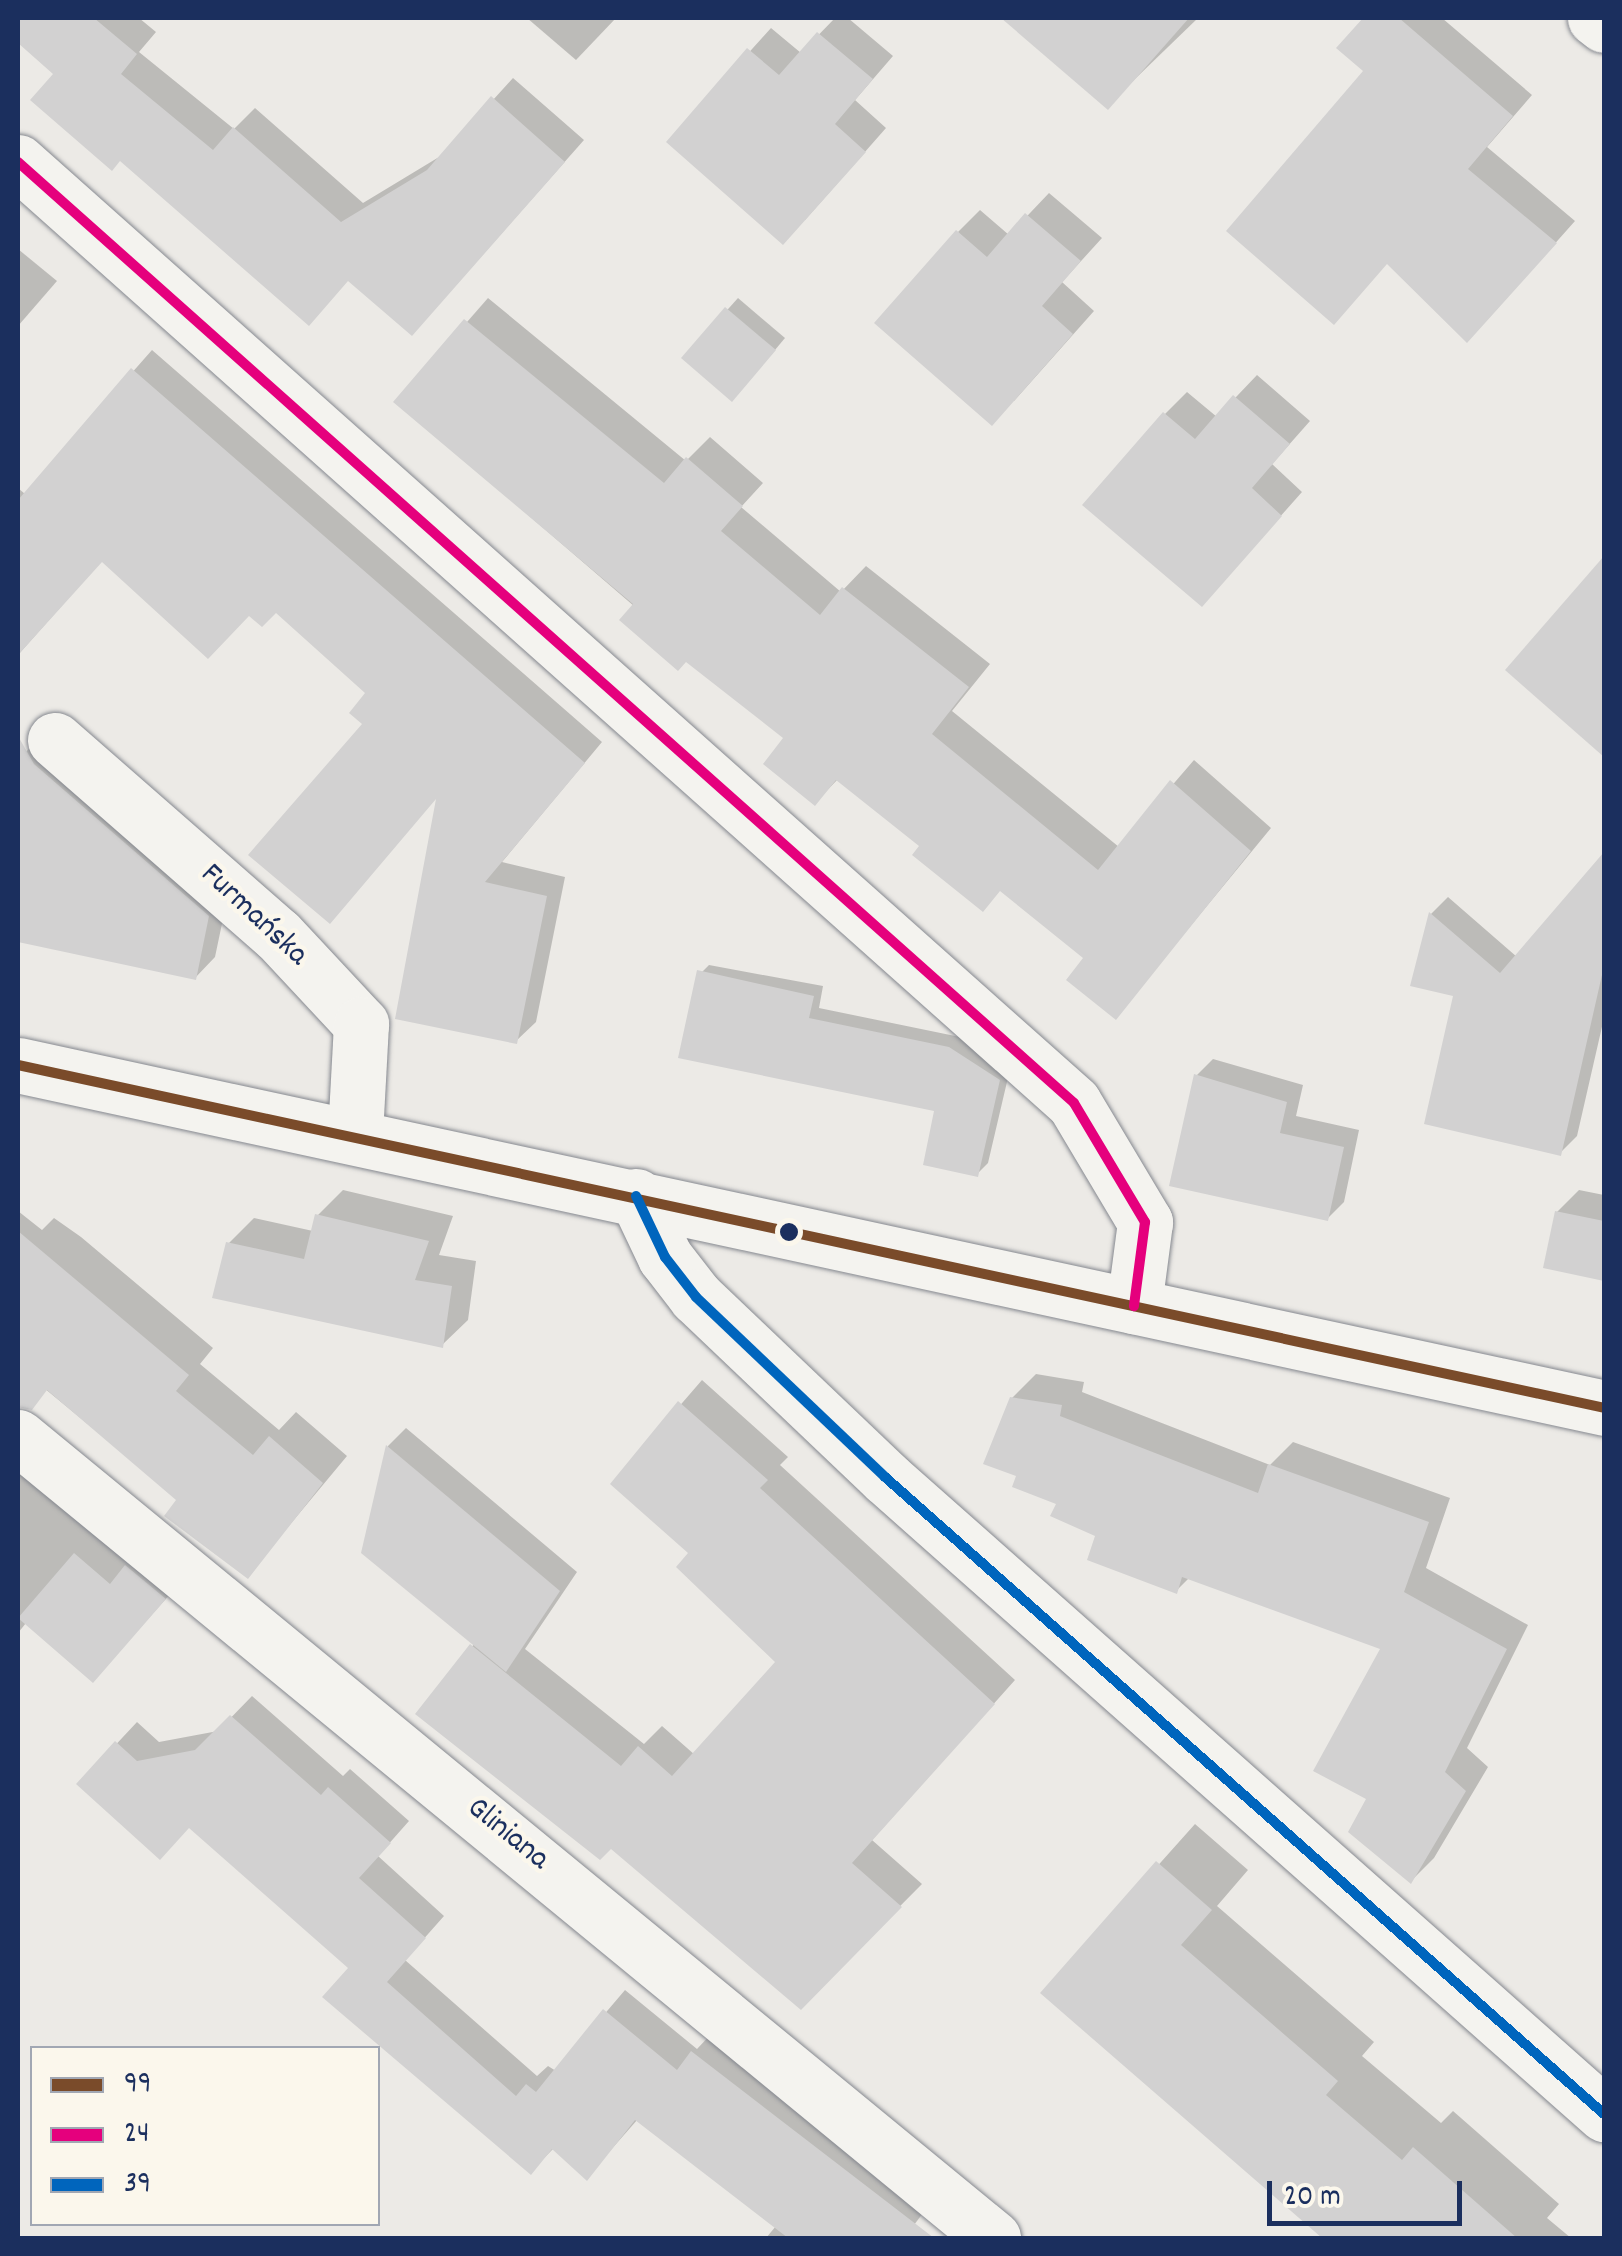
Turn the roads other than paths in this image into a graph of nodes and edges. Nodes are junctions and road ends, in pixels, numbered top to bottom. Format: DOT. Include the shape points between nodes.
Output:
graph roads {
  1 [pos="1596,18"];
  2 [pos="1604,25"];
  3 [pos="18,162"];
  4 [pos="55,740"];
  5 [pos="18,1064"];
  6 [pos="355,1136"];
  7 [pos="636,1196"];
  8 [pos="1134,1306"];
  9 [pos="1604,1408"];
  10 [pos="18,1436"];
  11 [pos="1604,2114"];
  12 [pos="993,2238"];
  1 -- 2 [label="street"];
  3 -- 8 [label="street" via="1074,1103 1145,1222"];
  4 -- 6 [label="street, Furmańska" via="278,935 361,1024"];
  5 -- 6 [label="street"];
  6 -- 7 [label="street"];
  7 -- 8 [label="street"];
  7 -- 11 [label="street" via="664,1257 696,1297 885,1477"];
  8 -- 9 [label="street"];
  10 -- 12 [label="street, Gliniana"];
}
